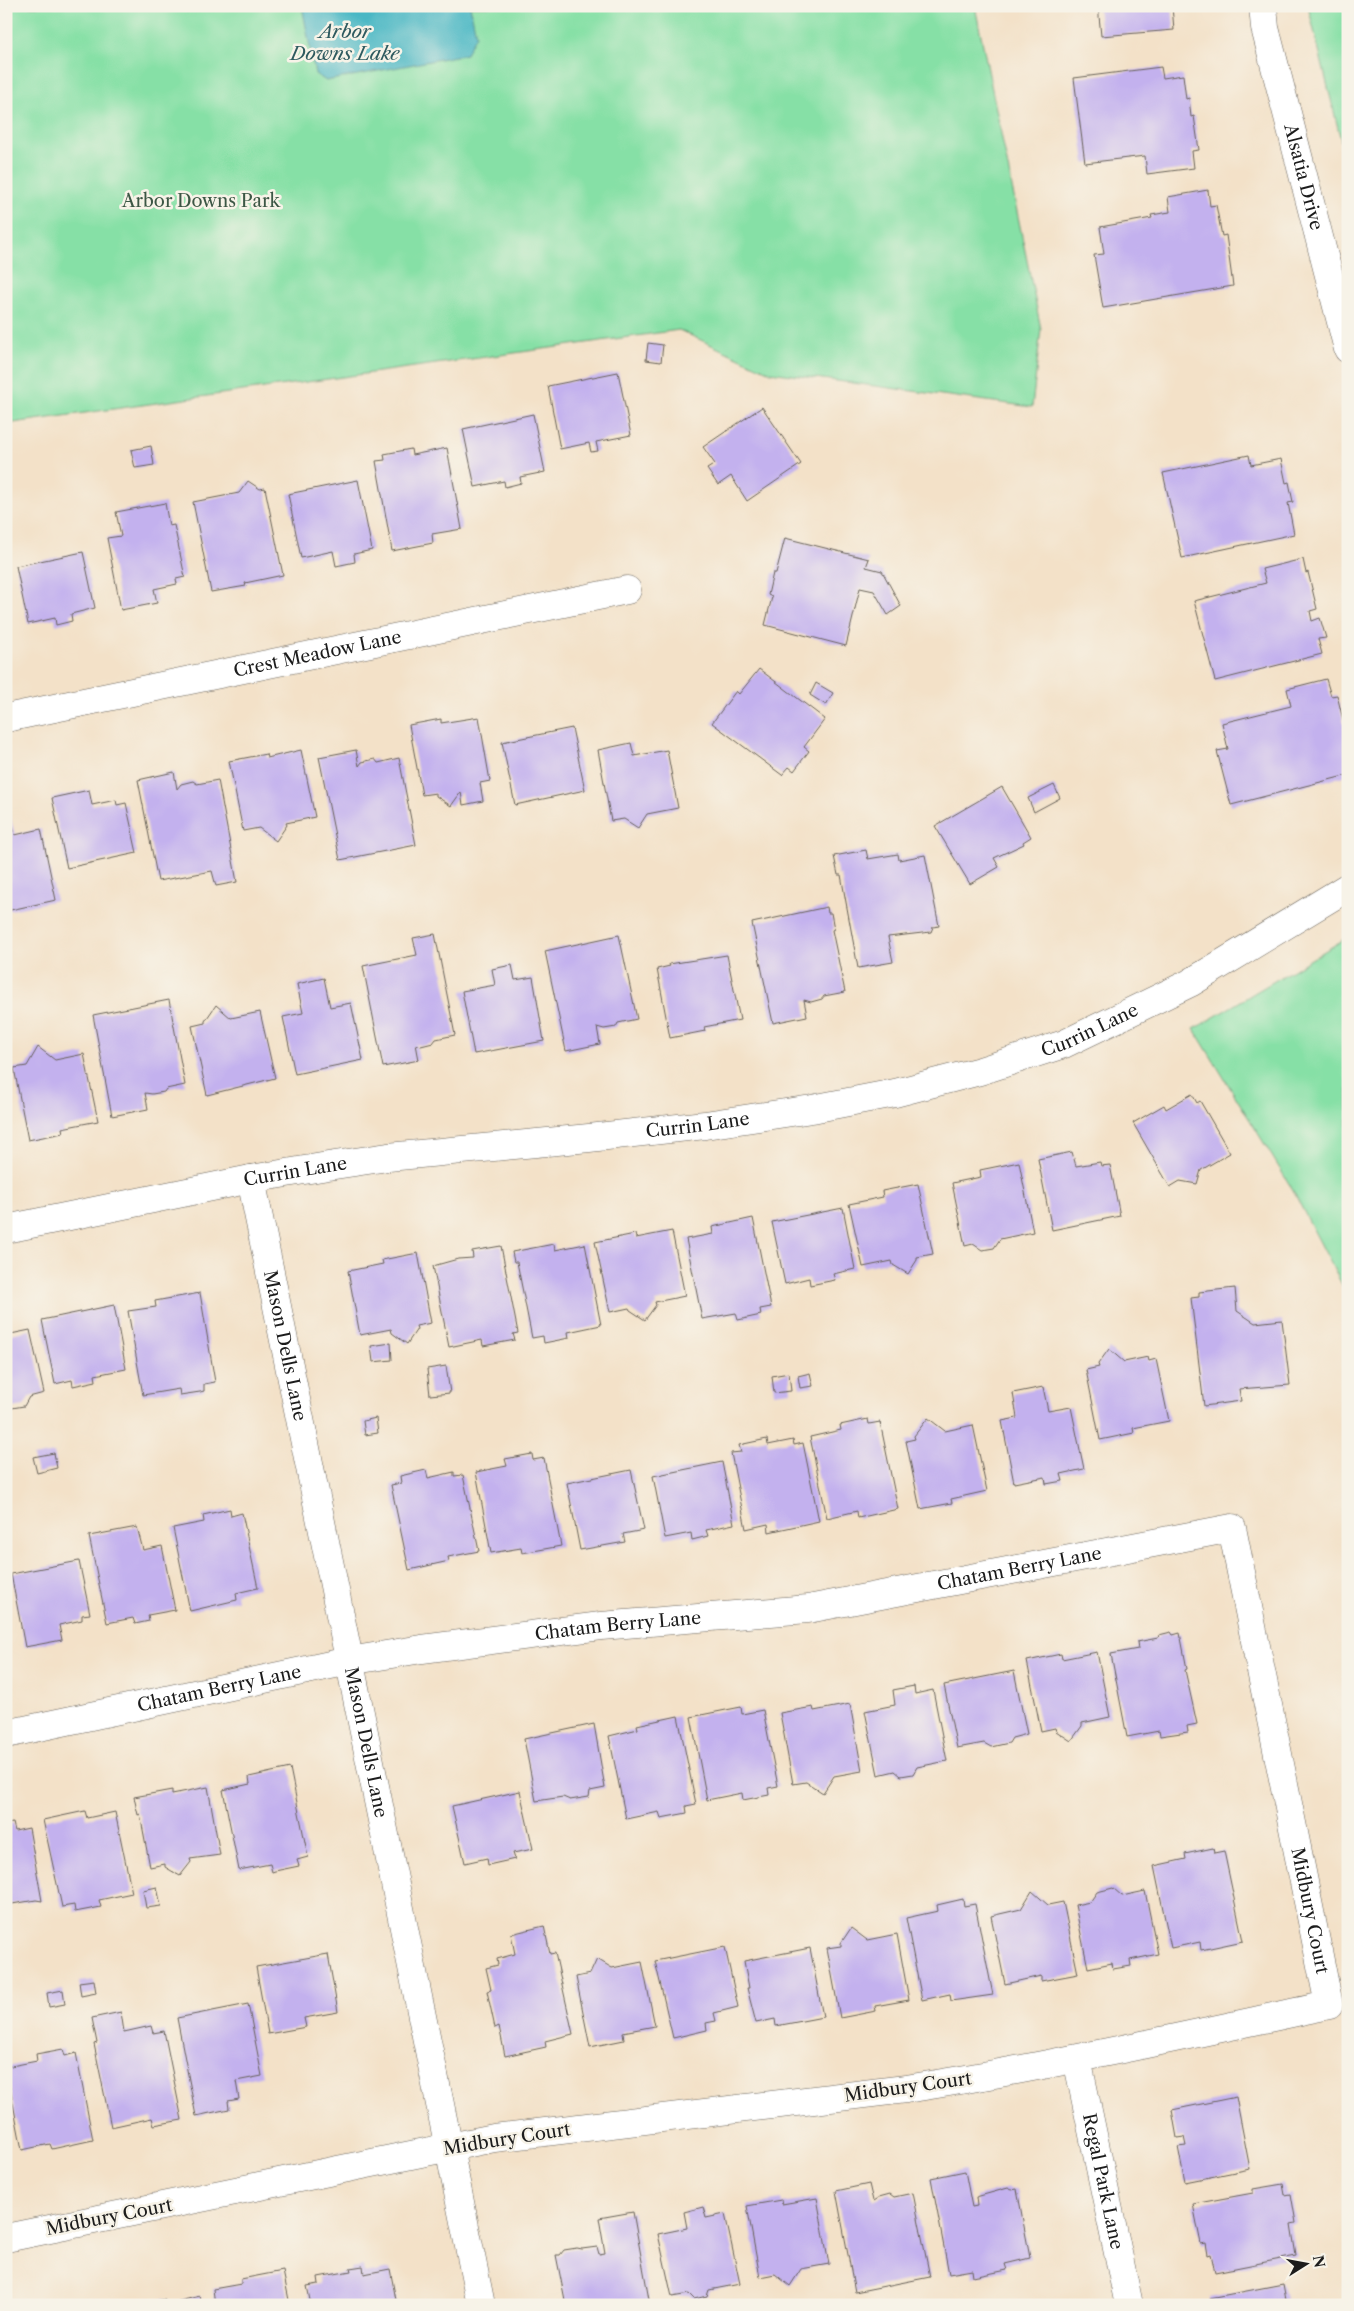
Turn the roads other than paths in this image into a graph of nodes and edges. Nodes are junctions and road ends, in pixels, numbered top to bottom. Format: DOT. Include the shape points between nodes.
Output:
graph roads {
  1 [pos="1262,6"];
  2 [pos="1348,349"];
  3 [pos="627,590"];
  4 [pos="6,718"];
  5 [pos="1348,887"];
  6 [pos="250,1179"];
  7 [pos="6,1229"];
  8 [pos="1232,1528"];
  9 [pos="349,1662"];
  10 [pos="6,1734"];
  11 [pos="1077,2059"];
  12 [pos="449,2147"];
  13 [pos="6,2238"];
  14 [pos="482,2305"];
  15 [pos="1129,2305"];
  1 -- 2 [label="street, Alsatia Drive"];
  3 -- 4 [label="street, Crest Meadow Lane"];
  5 -- 6 [label="street, Currin Lane" via="1190,983 1064,1044 980,1071 886,1094 715,1124 388,1157"];
  6 -- 7 [label="street, Currin Lane"];
  6 -- 9 [label="street, Mason Dells Lane"];
  8 -- 9 [label="street, Chatam Berry Lane" via="808,1609 601,1626 422,1648"];
  8 -- 11 [label="street, Midbury Court" via="1329,2005"];
  9 -- 10 [label="street, Chatam Berry Lane"];
  9 -- 12 [label="street, Mason Dells Lane"];
  11 -- 12 [label="street, Midbury Court" via="906,2089 494,2138"];
  11 -- 15 [label="street, Regal Park Lane"];
  12 -- 13 [label="street, Midbury Court"];
  12 -- 14 [label="street, Mason Dells Lane"];
}
